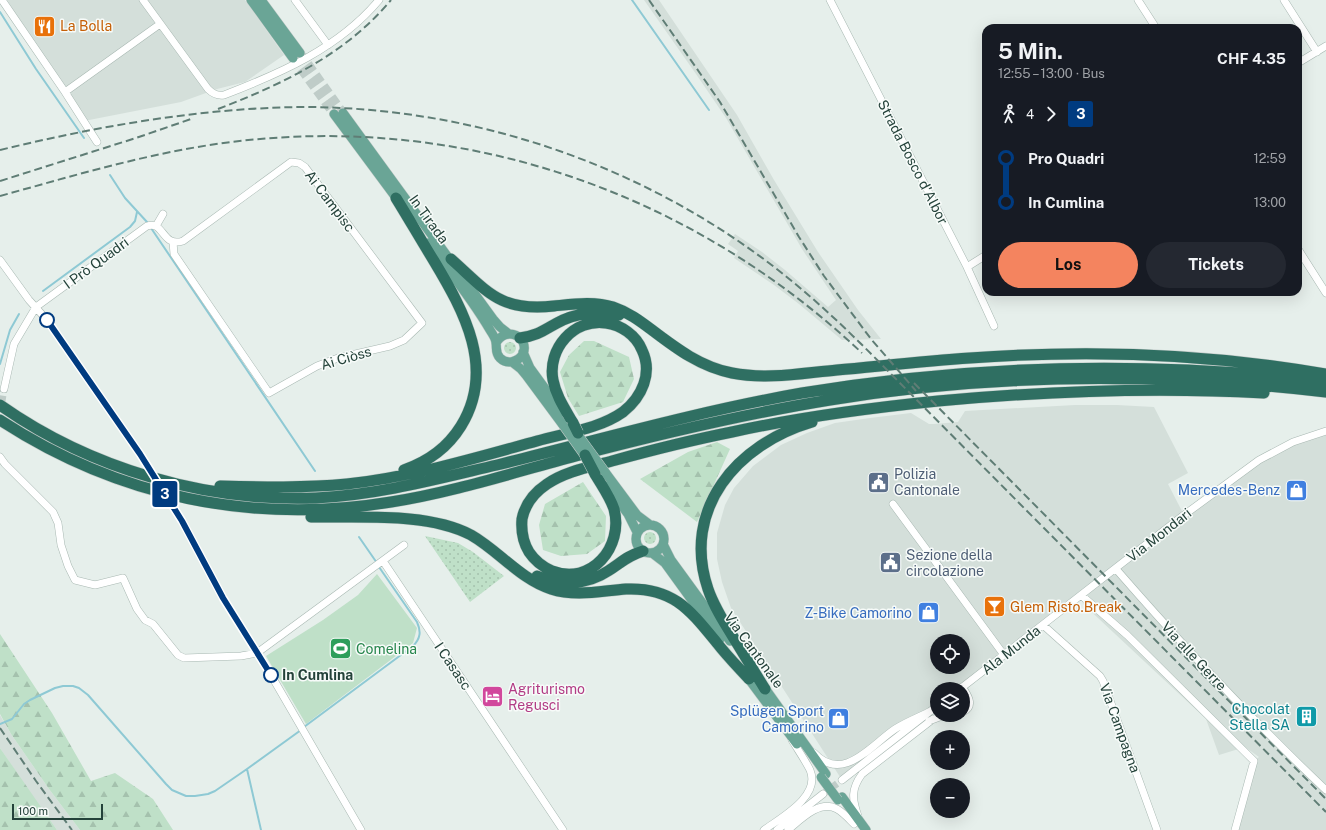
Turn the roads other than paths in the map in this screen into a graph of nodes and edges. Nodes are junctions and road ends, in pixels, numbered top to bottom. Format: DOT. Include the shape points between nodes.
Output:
graph roads {
  1 [pos="2,0"];
  2 [pos="143,0"];
  3 [pos="251,0"];
  4 [pos="261,0"];
  5 [pos="295,0"];
  6 [pos="380,0"];
  7 [pos="830,0"];
  8 [pos="1138,0"];
  9 [pos="1284,0"];
  10 [pos="160,24"];
  11 [pos="1153,24"];
  12 [pos="1299,24"];
  13 [pos="1302,28"];
  14 [pos="328,45"];
  15 [pos="1326,46"];
  16 [pos="1317,52"];
  17 [pos="1302,61"];
  18 [pos="65,92"];
  19 [pos="97,142"];
  20 [pos="396,198"];
  21 [pos="163,214"];
  22 [pos="157,226"];
  23 [pos="173,242"];
  24 [pos="1302,255"];
  25 [pos="982,258"];
  26 [pos="451,259"];
  27 [pos="0,260"];
  28 [pos="967,267"];
  29 [pos="1326,293"];
  30 [pos="36,307"];
  31 [pos="642,323"];
  32 [pos="422,324"];
  33 [pos="994,326"];
  34 [pos="509,334"];
  35 [pos="520,338"];
  36 [pos="496,343"];
  37 [pos="523,352"];
  38 [pos="512,362"];
  39 [pos="1326,374"];
  40 [pos="1326,381"];
  41 [pos="4,389"];
  42 [pos="1326,392"];
  43 [pos="1326,398"];
  44 [pos="0,405"];
  45 [pos="864,410"];
  46 [pos="0,420"];
  47 [pos="568,424"];
  48 [pos="1326,431"];
  49 [pos="578,433"];
  50 [pos="140,454"];
  51 [pos="585,455"];
  52 [pos="0,457"];
  53 [pos="600,473"];
  54 [pos="363,482"];
  55 [pos="180,484"];
  56 [pos="177,497"];
  57 [pos="893,504"];
  58 [pos="182,521"];
  59 [pos="649,524"];
  60 [pos="637,532"];
  61 [pos="663,544"];
  62 [pos="404,545"];
  63 [pos="496,552"];
  64 [pos="648,552"];
  65 [pos="380,564"];
  66 [pos="1116,569"];
  67 [pos="1081,595"];
  68 [pos="1043,625"];
  69 [pos="257,653"];
  70 [pos="1004,655"];
  71 [pos="749,679"];
  72 [pos="969,682"];
  73 [pos="765,689"];
  74 [pos="930,712"];
  75 [pos="930,712"];
  76 [pos="930,720"];
  77 [pos="930,721"];
  78 [pos="788,725"];
  79 [pos="909,729"];
  80 [pos="842,780"];
  81 [pos="1326,790"];
  82 [pos="823,794"];
  83 [pos="858,825"];
  84 [pos="361,830"];
  85 [pos="564,830"];
  86 [pos="764,830"];
  87 [pos="778,830"];
  88 [pos="788,830"];
  89 [pos="866,830"];
  90 [pos="1157,830"];
  91 [pos="1235,830"];
  1 -- 18 [label="street"];
  2 -- 10 [label="street"];
  3 -- 4 [label="main road" via="297,56"];
  5 -- 14 [label="street"];
  6 -- 14 [label="street" via="347,32"];
  7 -- 28 [label="street, Strada Bosco d'Albor"];
  8 -- 11 [label="street"];
  9 -- 12 [label="street"];
  10 -- 14 [label="street" via="208,89 219,96 282,71"];
  10 -- 18 [label="street"];
  13 -- 16 [label="street"];
  15 -- 16 [label="street"];
  16 -- 17 [label="street"];
  18 -- 19 [label="street"];
  20 -- 26 [label="main road, In Tirada" via="339,113"];
  20 -- 36 [label="main road, In Tirada" via="488,326"];
  20 -- 54 [label="highway" via="448,285 463,316 475,355 476,386 467,416 454,436 442,448 430,458 412,467"];
  21 -- 22 [label="street"];
  22 -- 23 [label="street" via="166,238"];
  22 -- 30 [label="street, I Prò Quadri" via="147,226"];
  23 -- 32 [label="street, Ai Ciòss" via="174,254 269,393 317,366 404,340"];
  23 -- 32 [label="street, Ai Campisc" via="186,239 287,164 299,163 305,167"];
  24 -- 29 [label="street"];
  25 -- 28 [label="street"];
  26 -- 31 [label="highway" via="486,291 511,304 538,307 579,303 611,306"];
  26 -- 34 [label="main road" via="493,319"];
  27 -- 30 [label="street"];
  28 -- 33 [label="street, Strada Bosco d'Albor"];
  30 -- 41 [label="street" via="14,344"];
  30 -- 50 [label="street"];
  31 -- 35 [label="highway" via="602,312 584,313 564,320 541,333"];
  31 -- 39 [label="highway" via="698,362 716,369 747,375 792,374 986,357 1083,353 1200,358"];
  34 -- 35 [label="main road"];
  34 -- 36 [label="main road" via="502,336"];
  35 -- 37 [label="main road"];
  36 -- 38 [label="main road" via="496,351 500,358"];
  37 -- 38 [label="main road"];
  37 -- 47 [label="main road" via="530,368"];
  38 -- 47 [label="main road" via="524,372"];
  40 -- 55 [label="highway" via="1230,372 1139,368 1039,369 937,375 839,388 737,406 377,492 315,498 269,497 224,493"];
  42 -- 56 [label="highway" via="1214,382 1119,378 1024,380 944,386 862,395 749,414 638,440 453,489 380,504 332,509 283,510 240,507"];
  43 -- 45 [label="highway" via="1230,391 1104,391 994,396"];
  44 -- 55 [label="highway" via="46,434 89,455"];
  45 -- 53 [label="highway" via="721,434 625,457 560,477 536,493 528,503 522,518 522,534 526,547 533,558 545,568 562,574 578,573 595,566 609,552 615,533 615,514"];
  45 -- 73 [label="highway" via="784,432 760,446 731,470 708,509 701,547 708,588 719,613"];
  46 -- 56 [label="highway" via="42,446 92,469"];
  47 -- 49 [label="highway, bridge"];
  47 -- 51 [label="main road, bridge"];
  47 -- 54 [label="highway" via="553,380 553,365 562,341 567,335 591,323 604,323 632,335 644,355 644,384 638,397 607,421 458,462"];
  48 -- 66 [label="street, Via Mondari" via="1293,442 1258,460"];
  49 -- 53 [label="main road, bridge"];
  51 -- 53 [label="highway, bridge"];
  52 -- 69 [label="street" via="53,512 58,523 61,545 75,580 96,585 123,578 145,620 153,624 182,658"];
  53 -- 59 [label="main road" via="637,515"];
  53 -- 60 [label="main road"];
  54 -- 55 [label="highway" via="302,486"];
  56 -- 63 [label="highway" via="204,508 249,515 390,518 433,522 466,532"];
  57 -- 70 [label="street"];
  58 -- 69 [label="street" via="223,598"];
  59 -- 60 [label="main road"];
  59 -- 61 [label="main road" via="661,530"];
  60 -- 64 [label="main road" via="636,543 639,548"];
  61 -- 64 [label="main road" via="658,550"];
  61 -- 73 [label="main road, Via Cantonale" via="671,560"];
  62 -- 65 [label="street"];
  63 -- 64 [label="highway" via="539,577 568,583 595,578 630,555"];
  63 -- 71 [label="highway" via="525,576 556,591 580,594 642,590 669,597 696,616"];
  64 -- 71 [label="main road, Via Cantonale" via="665,563"];
  65 -- 69 [label="street"];
  65 -- 85 [label="street, I Casasc"];
  66 -- 67 [label="street, Ala Munda"];
  66 -- 81 [label="street, Via alle Gerre" via="1228,693"];
  67 -- 68 [label="street, Ala Munda"];
  67 -- 91 [label="street" via="1127,635 1254,761"];
  68 -- 70 [label="street, Ala Munda"];
  68 -- 90 [label="street, Via Campagna" via="1102,679"];
  69 -- 84 [label="street"];
  70 -- 72 [label="street, Ala Munda"];
  71 -- 78 [label="main road, Via Cantonale"];
  73 -- 78 [label="main road, Via Cantonale"];
  74 -- 78 [label="street" via="894,730 853,761 841,765 830,763 818,756"];
  75 -- 79 [label="street"];
  76 -- 79 [label="street"];
  77 -- 83 [label="street" via="858,778 853,799"];
  78 -- 83 [label="main road, Via Cantonale"];
  78 -- 86 [label="street" via="810,771 811,787 802,801"];
  79 -- 80 [label="street"];
  82 -- 87 [label="street"];
  83 -- 88 [label="street" via="839,810 826,807 808,814"];
  83 -- 89 [label="main road, Via Cantonale"];
}
